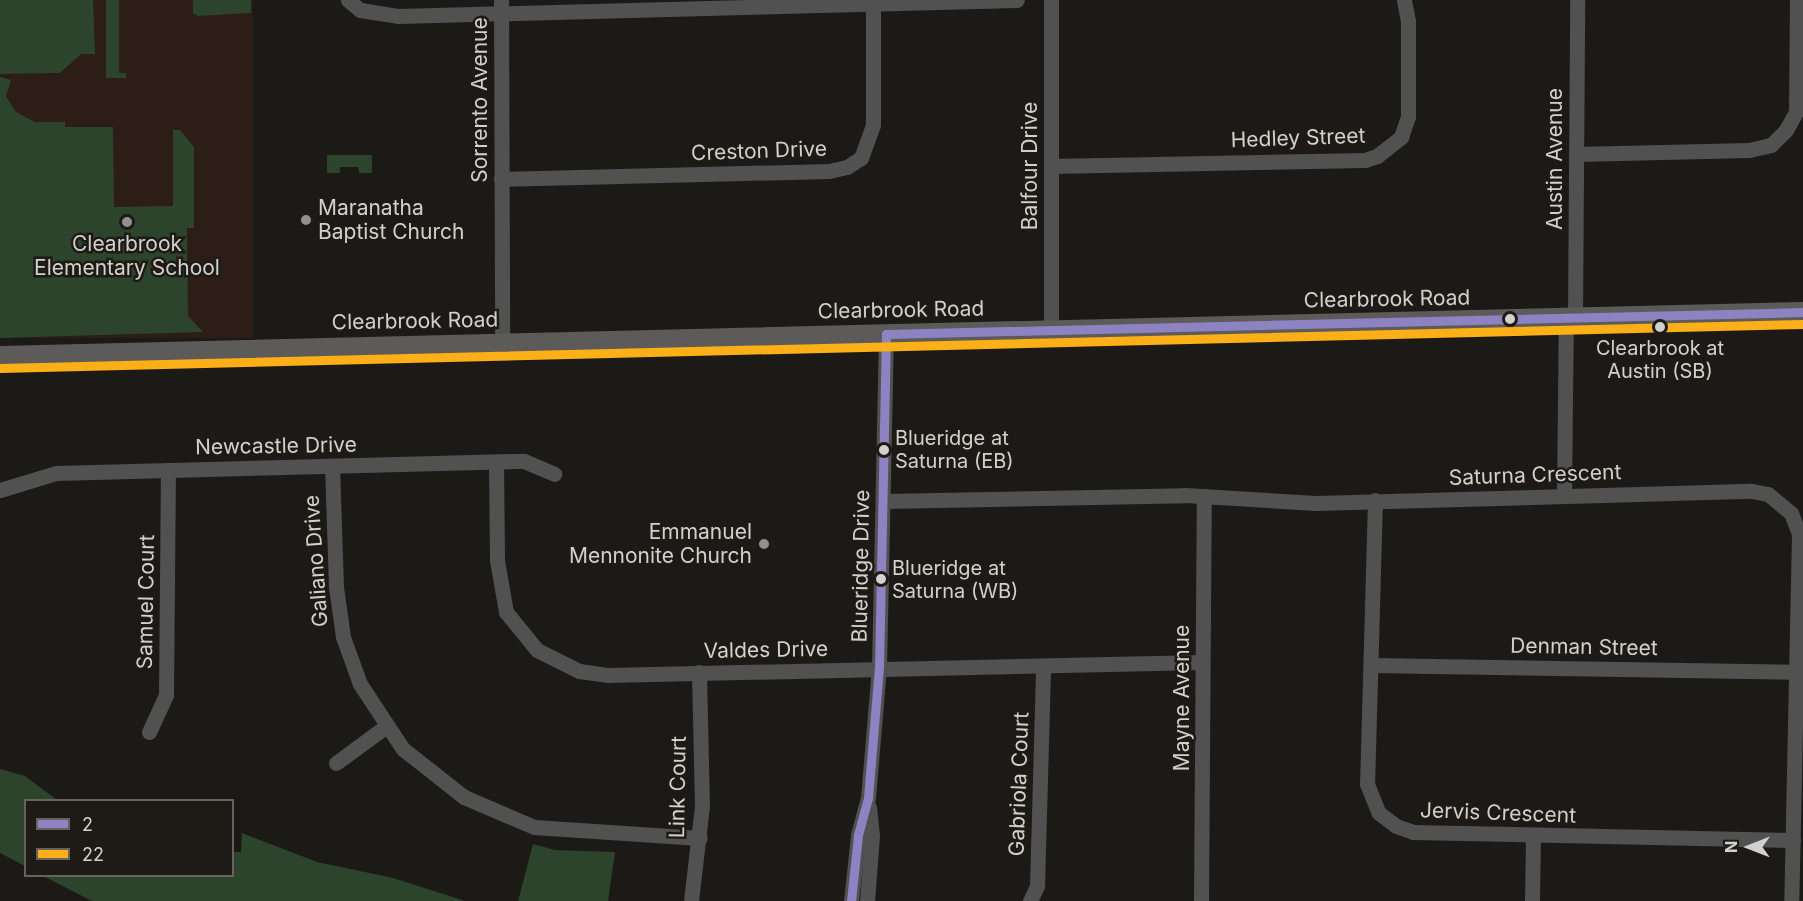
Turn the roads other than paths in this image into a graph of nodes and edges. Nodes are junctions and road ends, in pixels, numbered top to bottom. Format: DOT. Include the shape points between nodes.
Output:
graph roads {
  1 [pos="348,0"];
  2 [pos="1017,0"];
  3 [pos="1051,0"];
  4 [pos="1404,0"];
  5 [pos="1576,0"];
  6 [pos="1797,0"];
  7 [pos="873,3"];
  8 [pos="665,5"];
  9 [pos="501,7"];
  10 [pos="1576,154"];
  11 [pos="1051,166"];
  12 [pos="501,179"];
  13 [pos="1803,312"];
  14 [pos="1571,318"];
  15 [pos="1051,331"];
  16 [pos="886,334"];
  17 [pos="502,343"];
  18 [pos="0,356"];
  19 [pos="496,462"];
  20 [pos="332,466"];
  21 [pos="168,470"];
  22 [pos="554,474"];
  23 [pos="0,490"];
  24 [pos="1564,495"];
  25 [pos="1204,496"];
  26 [pos="1375,500"];
  27 [pos="884,501"];
  28 [pos="1202,662"];
  29 [pos="1371,665"];
  30 [pos="1043,666"];
  31 [pos="879,668"];
  32 [pos="699,672"];
  33 [pos="1796,672"];
  34 [pos="386,727"];
  35 [pos="149,732"];
  36 [pos="336,763"];
  37 [pos="868,798"];
  38 [pos="1533,836"];
  39 [pos="700,838"];
  40 [pos="1792,840"];
  41 [pos="691,901"];
  42 [pos="851,901"];
  43 [pos="867,901"];
  44 [pos="1030,901"];
  45 [pos="1201,901"];
  46 [pos="1532,901"];
  47 [pos="1791,901"];
  1 -- 9 [label="street" via="360,10 377,15"];
  2 -- 7 [label="street"];
  3 -- 11 [label="street, Balfour Drive"];
  4 -- 11 [label="street, Hedley Street" via="1408,21 1408,117 1401,137 1377,156 1365,160"];
  5 -- 10 [label="street, Austin Avenue"];
  6 -- 10 [label="street" via="1796,112 1771,145 1749,150"];
  7 -- 8 [label="street"];
  7 -- 12 [label="street, Creston Drive" via="873,125 861,158 847,167 829,171"];
  8 -- 9 [label="street"];
  9 -- 12 [label="street, Sorrento Avenue"];
  10 -- 14 [label="street, Austin Avenue"];
  11 -- 15 [label="street, Balfour Drive"];
  12 -- 17 [label="street, Sorrento Avenue"];
  13 -- 14 [label="main road, Clearbrook Road"];
  14 -- 15 [label="main road, Clearbrook Road"];
  14 -- 24 [label="street, Austin Avenue"];
  15 -- 16 [label="main road, Clearbrook Road"];
  16 -- 17 [label="main road, Clearbrook Road"];
  16 -- 27 [label="street, Blueridge Drive"];
  17 -- 18 [label="main road, Clearbrook Road"];
  19 -- 20 [label="street, Newcastle Drive"];
  19 -- 22 [label="street, Newcastle Drive" via="524,461"];
  19 -- 32 [label="street, Valdes Drive" via="500,591 506,612 520,633 555,662 579,671 607,675"];
  20 -- 21 [label="street, Newcastle Drive"];
  20 -- 34 [label="street, Galiano Drive" via="336,587 343,637 360,684"];
  21 -- 23 [label="street, Newcastle Drive" via="56,473"];
  21 -- 35 [label="street, Samuel Court" via="166,695"];
  24 -- 26 [label="street, Saturna Crescent"];
  24 -- 33 [label="street, Saturna Crescent" via="1752,491 1780,501 1791,513 1799,534"];
  25 -- 26 [label="street, Saturna Crescent" via="1316,503"];
  25 -- 27 [label="street, Saturna Crescent"];
  25 -- 28 [label="street, Mayne Avenue"];
  26 -- 29 [label="street, Jervis Crescent"];
  27 -- 31 [label="street, Blueridge Drive"];
  28 -- 30 [label="street, Valdes Drive"];
  28 -- 45 [label="street, Mayne Avenue"];
  29 -- 33 [label="street, Denman Street"];
  29 -- 38 [label="street, Jervis Crescent" via="1367,784 1379,813 1396,826 1413,832"];
  30 -- 31 [label="street, Valdes Drive"];
  30 -- 44 [label="street, Gabriola Court" via="1037,886"];
  31 -- 32 [label="street, Valdes Drive"];
  31 -- 37 [label="street, Blueridge Drive"];
  32 -- 39 [label="street, Link Court"];
  33 -- 40 [label="street, Saturna Crescent"];
  34 -- 36 [label="street"];
  34 -- 39 [label="street, Galiano Drive" via="415,760 464,797 534,827"];
  37 -- 42 [label="street, Blueridge Drive" via="858,835"];
  37 -- 43 [label="street, Blueridge Drive" via="872,836"];
  38 -- 40 [label="street, Jervis Crescent"];
  38 -- 46 [label="street"];
  39 -- 41 [label="street, Link Court"];
  40 -- 47 [label="street, Saturna Crescent"];
}
